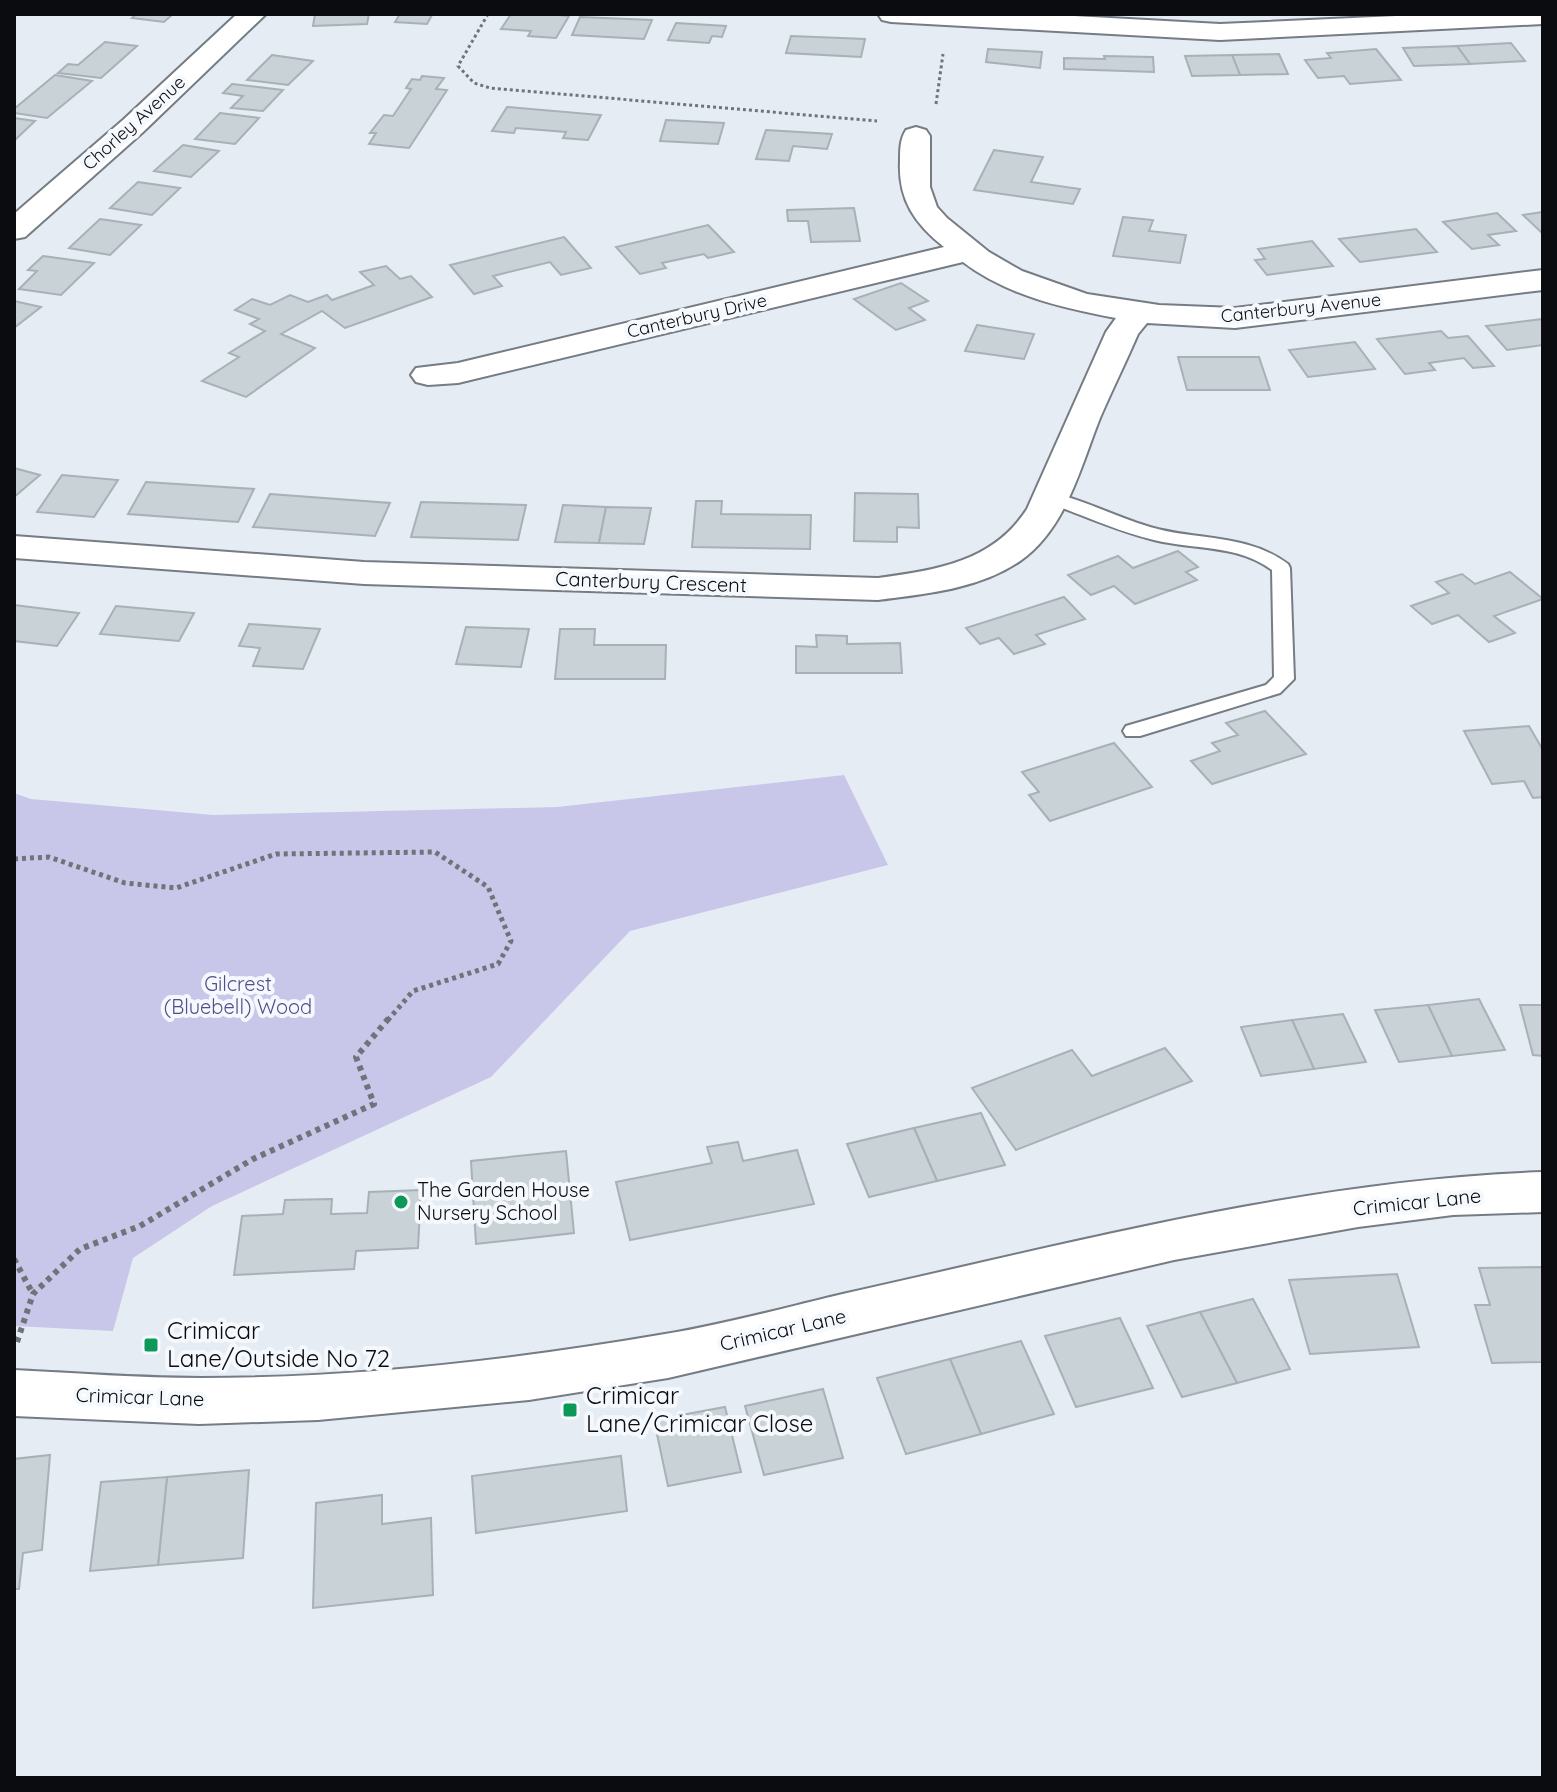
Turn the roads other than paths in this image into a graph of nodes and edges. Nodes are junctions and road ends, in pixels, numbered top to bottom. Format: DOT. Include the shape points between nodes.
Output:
graph roads {
  1 [pos="253,14"];
  2 [pos="891,14"];
  3 [pos="1543,16"];
  4 [pos="916,136"];
  5 [pos="14,230"];
  6 [pos="965,252"];
  7 [pos="1543,280"];
  8 [pos="1138,312"];
  9 [pos="428,375"];
  10 [pos="1050,497"];
  11 [pos="14,547"];
  12 [pos="1133,731"];
  13 [pos="1543,1192"];
  14 [pos="14,1393"];
  1 -- 5 [label="street, Chorley Avenue"];
  2 -- 3 [label="street" via="1220,32"];
  4 -- 6 [label="street, Canterbury Avenue" via="920,205"];
  6 -- 8 [label="street, Canterbury Avenue" via="1032,287"];
  6 -- 9 [label="street, Canterbury Drive" via="458,373"];
  7 -- 8 [label="street, Canterbury Avenue" via="1235,318"];
  8 -- 10 [label="street, Canterbury Crescent" via="1122,332"];
  10 -- 11 [label="street, Canterbury Crescent" via="1031,530 1008,552 975,569 930,582 878,589 364,573"];
  10 -- 12 [label="lane" via="1154,535 1244,546 1267,555 1281,568 1284,679 1273,689"];
  13 -- 14 [label="street, Crimicar Lane" via="1453,1195 1358,1207 1174,1240 668,1356 529,1377 244,1400"];
}
